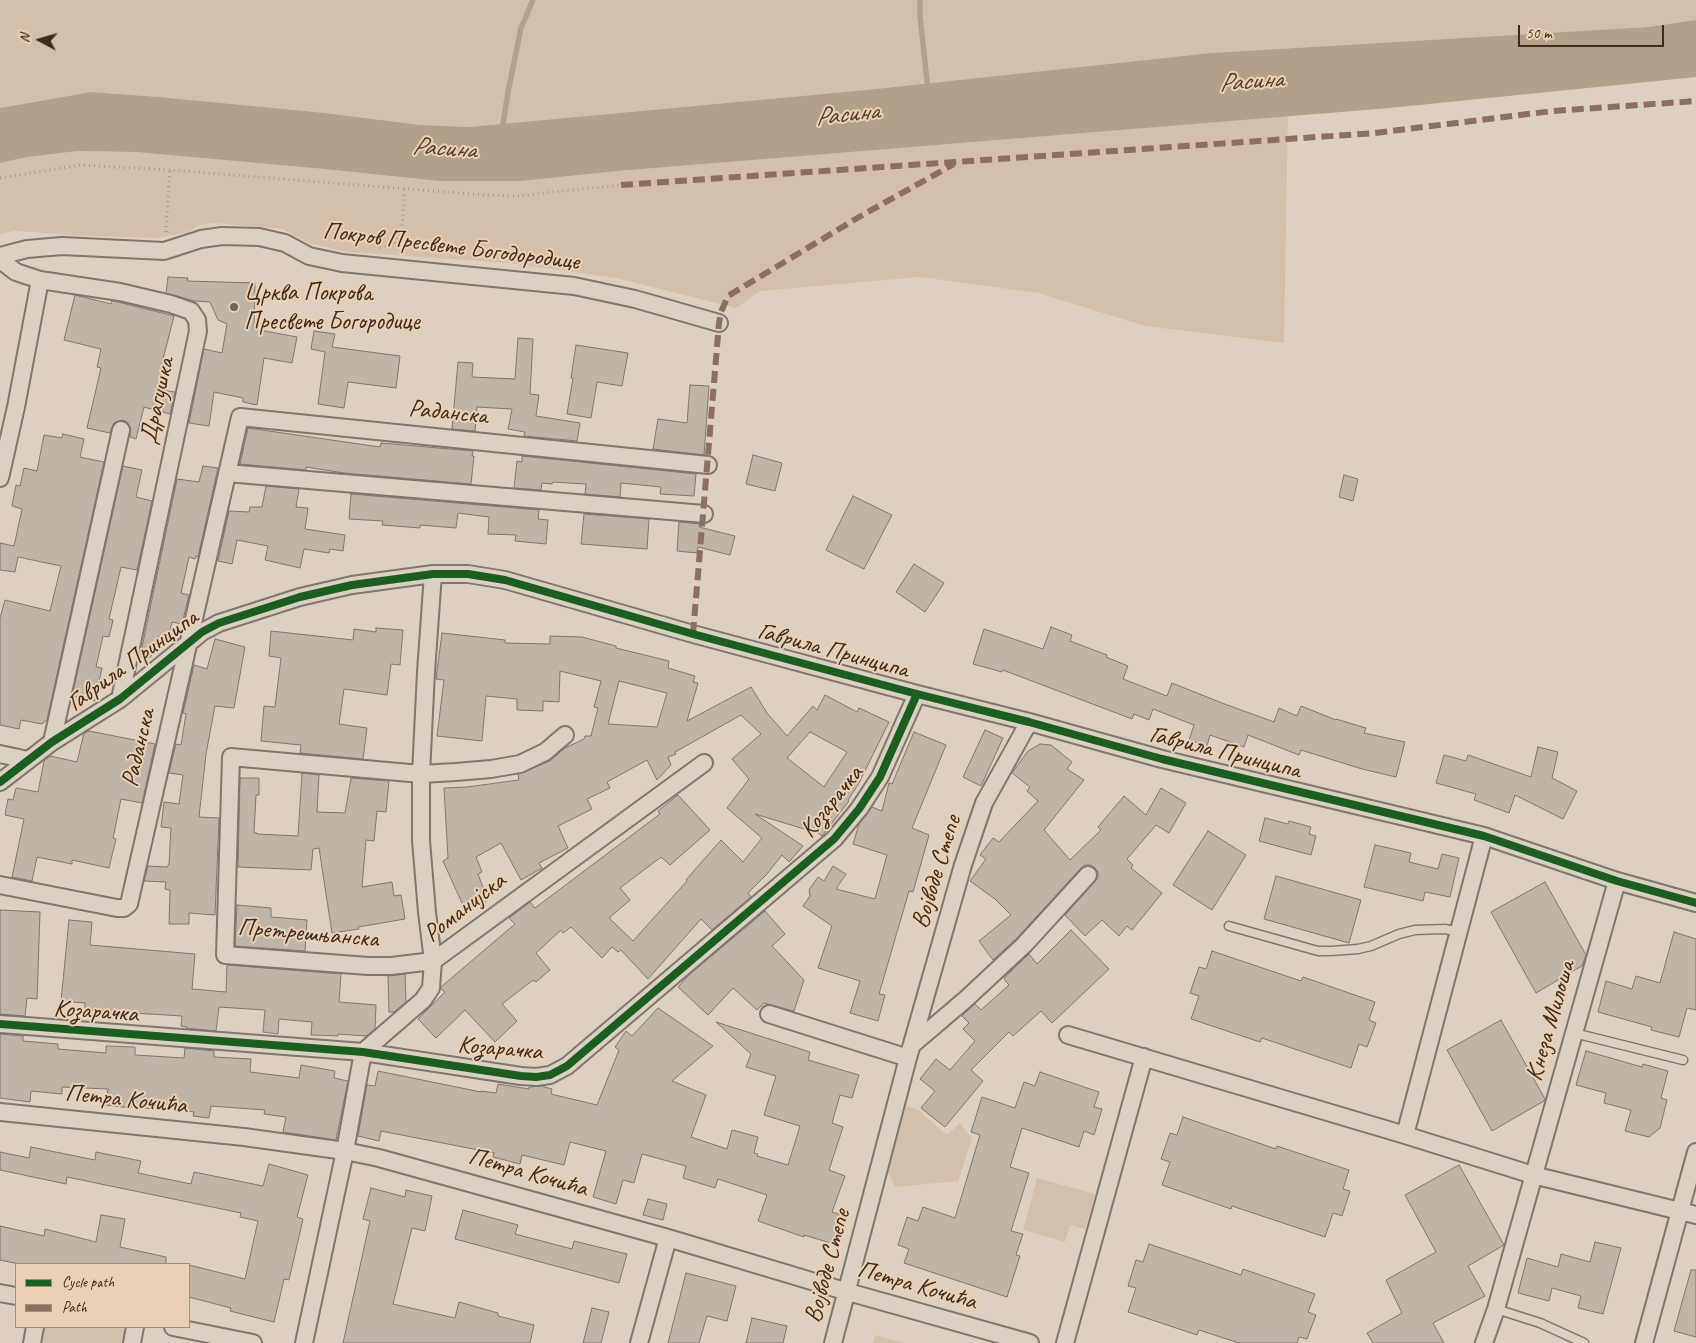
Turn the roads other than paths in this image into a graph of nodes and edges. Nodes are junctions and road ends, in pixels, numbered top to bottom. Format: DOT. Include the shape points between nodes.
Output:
graph roads {
  1 [pos="0,258"];
  2 [pos="40,280"];
  3 [pos="719,323"];
  4 [pos="121,430"];
  5 [pos="708,465"];
  6 [pos="227,473"];
  7 [pos="0,478"];
  8 [pos="704,514"];
  9 [pos="433,574"];
  10 [pos="187,646"];
  11 [pos="918,694"];
  12 [pos="120,699"];
  13 [pos="1029,722"];
  14 [pos="565,735"];
  15 [pos="52,742"];
  16 [pos="0,754"];
  17 [pos="28,760"];
  18 [pos="704,763"];
  19 [pos="421,774"];
  20 [pos="0,782"];
  21 [pos="1484,836"];
  22 [pos="1088,875"];
  23 [pos="1617,881"];
  24 [pos="0,885"];
  25 [pos="1696,903"];
  26 [pos="1229,926"];
  27 [pos="1460,932"];
  28 [pos="433,961"];
  29 [pos="769,1014"];
  30 [pos="0,1024"];
  31 [pos="1574,1033"];
  32 [pos="1068,1035"];
  33 [pos="910,1051"];
  34 [pos="362,1052"];
  35 [pos="1144,1057"];
  36 [pos="1683,1060"];
  37 [pos="0,1112"];
  38 [pos="1405,1135"];
  39 [pos="345,1151"];
  40 [pos="1696,1152"];
  41 [pos="1533,1175"];
  42 [pos="1688,1213"];
  43 [pos="668,1238"];
  44 [pos="848,1292"];
  45 [pos="0,1293"];
  46 [pos="15,1296"];
  47 [pos="1496,1309"];
  48 [pos="35,1328"];
  49 [pos="136,1328"];
  50 [pos="178,1328"];
  51 [pos="32,1343"];
  52 [pos="132,1343"];
  53 [pos="254,1343"];
  54 [pos="304,1343"];
  55 [pos="638,1343"];
  56 [pos="833,1343"];
  57 [pos="1030,1343"];
  58 [pos="1065,1343"];
  59 [pos="1484,1343"];
  60 [pos="1584,1343"];
  61 [pos="1644,1343"];
  1 -- 2 [label="street, Драгушка" via="16,272"];
  1 -- 3 [label="street, Покров Пресвете Богодородице" via="27,249 62,246 164,250 222,236 259,237 285,243 309,256 342,263 574,286"];
  2 -- 7 [label="street"];
  2 -- 12 [label="street, Драгушка" via="120,292 171,304 191,311 197,320 198,331"];
  4 -- 15 [label="street, Драгушка"];
  5 -- 6 [label="street, Раданска" via="240,417"];
  6 -- 8 [label="street"];
  6 -- 10 [label="street, Раданска"];
  9 -- 10 [label="street, Гаврила Принципа" via="300,596 219,623 202,632"];
  9 -- 11 [label="street, Гаврила Принципа" via="468,574 505,580"];
  9 -- 19 [label="street"];
  10 -- 12 [label="street, Гаврила Принципа"];
  10 -- 24 [label="street, Раданска" via="129,904 117,908"];
  11 -- 13 [label="street, Гаврила Принципа"];
  11 -- 34 [label="street, Козарачка" via="880,777 834,839 567,1066 550,1075 536,1077"];
  12 -- 15 [label="street, Гаврила Принципа"];
  13 -- 21 [label="street, Гаврила Принципа" via="1162,759"];
  13 -- 33 [label="street, Војводе Степе" via="984,803"];
  14 -- 19 [label="street, Претрешњанска" via="545,752 520,764"];
  15 -- 17 [label="street, Гаврила Принципа"];
  16 -- 17 [label="street"];
  17 -- 20 [label="street, Гаврила Принципа"];
  18 -- 28 [label="street, Романијска"];
  19 -- 28 [label="street" via="421,841"];
  19 -- 28 [label="street, Претрешњанска" via="231,757 225,955 368,966"];
  21 -- 23 [label="street, Гаврила Принципа"];
  21 -- 27 [label="street"];
  22 -- 33 [label="street" via="1024,945"];
  23 -- 25 [label="street, Гаврила Принципа"];
  23 -- 31 [label="street, Кнеза Милоша"];
  26 -- 27 [label="lane" via="1331,952 1371,946 1415,930 1430,928"];
  27 -- 38 [label="street"];
  28 -- 34 [label="street, Романијска" via="431,988 422,1000"];
  29 -- 33 [label="street"];
  30 -- 34 [label="street, Козарачка"];
  31 -- 36 [label="lane"];
  31 -- 41 [label="street, Кнеза Милоша"];
  32 -- 35 [label="street"];
  33 -- 44 [label="street, Војводе Степе"];
  34 -- 39 [label="street"];
  35 -- 38 [label="street"];
  35 -- 58 [label="street"];
  37 -- 39 [label="street, Петра Кочића" via="244,1137"];
  38 -- 41 [label="street"];
  39 -- 43 [label="street, Петра Кочића"];
  39 -- 54 [label="street"];
  40 -- 42 [label="street"];
  41 -- 42 [label="street"];
  41 -- 47 [label="street, Кнеза Милоша"];
  42 -- 61 [label="street"];
  43 -- 44 [label="street, Петра Кочића"];
  43 -- 55 [label="street"];
  44 -- 56 [label="street, Војводе Степе"];
  44 -- 57 [label="street, Петра Кочића"];
  45 -- 46 [label="street"];
  47 -- 59 [label="street, Кнеза Милоша"];
  47 -- 60 [label="lane" via="1540,1323"];
  48 -- 51 [label="street"];
  49 -- 52 [label="street"];
  50 -- 53 [label="street"];
}
